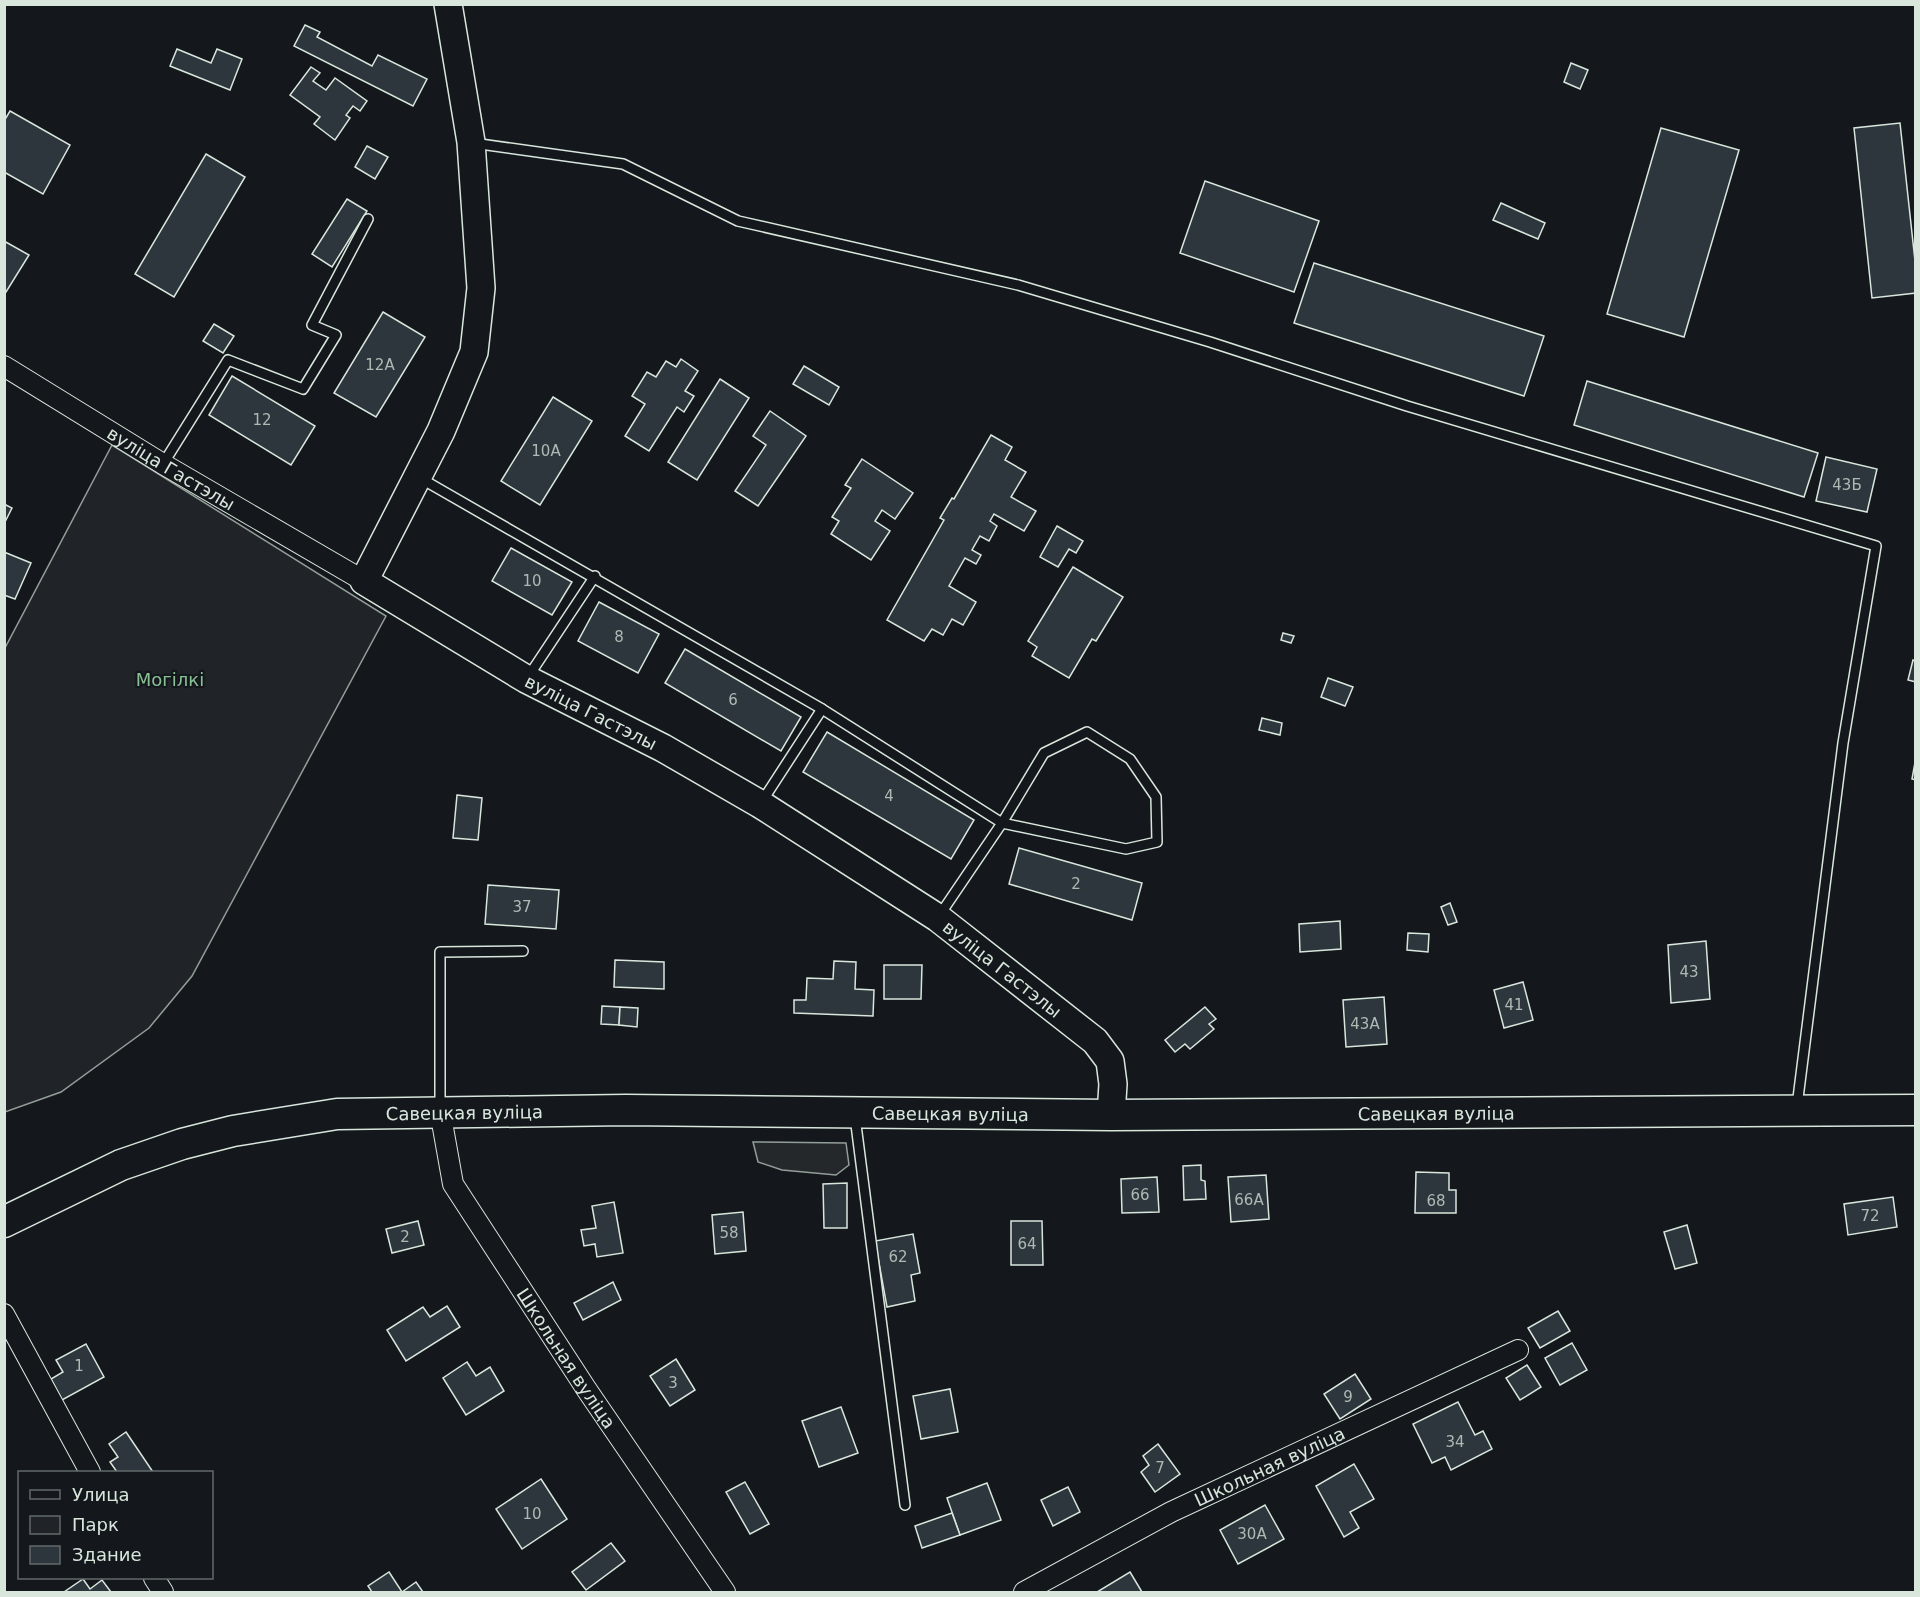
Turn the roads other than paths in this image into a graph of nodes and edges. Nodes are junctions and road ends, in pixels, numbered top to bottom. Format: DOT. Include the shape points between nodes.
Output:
graph roads {
  1 [pos="448,4"];
  2 [pos="471,142"];
  3 [pos="368,219"];
  4 [pos="4,366"];
  5 [pos="163,464"];
  6 [pos="418,477"];
  7 [pos="594,576"];
  8 [pos="364,581"];
  9 [pos="526,680"];
  10 [pos="822,709"];
  11 [pos="760,804"];
  12 [pos="1002,823"];
  13 [pos="938,918"];
  14 [pos="522,951"];
  15 [pos="1916,1110"];
  16 [pos="441,1111"];
  17 [pos="1797,1111"];
  18 [pos="854,1112"];
  19 [pos="1111,1115"];
  20 [pos="4,1222"];
  21 [pos="4,1314"];
  22 [pos="1518,1350"];
  23 [pos="89,1471"];
  24 [pos="905,1505"];
  25 [pos="155,1579"];
  26 [pos="163,1593"];
  27 [pos="725,1593"];
  28 [pos="1024,1593"];
  1 -- 2 [label="street"];
  2 -- 6 [label="street" via="481,288 474,352"];
  2 -- 17 [label="lane" via="622,164 738,221 1018,285 1876,546 1843,743"];
  3 -- 5 [label="lane" via="312,325 336,334 303,389 228,360"];
  4 -- 5 [label="street, вуліца Гастэлы"];
  5 -- 8 [label="street, вуліца Гастэлы"];
  6 -- 7 [label="lane"];
  6 -- 8 [label="street"];
  7 -- 9 [label="lane"];
  7 -- 10 [label="lane"];
  8 -- 9 [label="street, вуліца Гастэлы"];
  9 -- 11 [label="street, вуліца Гастэлы" via="663,748"];
  10 -- 11 [label="lane"];
  10 -- 12 [label="lane"];
  11 -- 13 [label="street, вуліца Гастэлы"];
  12 -- 12 [label="lane" via="1126,849 1157,842 1156,797 1130,759 1087,732 1044,753"];
  12 -- 13 [label="lane"];
  13 -- 19 [label="street, вуліца Гастэлы" via="1095,1041 1110,1061"];
  14 -- 16 [label="lane" via="440,952"];
  15 -- 17 [label="main road, Савецкая вуліца"];
  16 -- 18 [label="main road, Савецкая вуліца"];
  16 -- 20 [label="main road, Савецкая вуліца" via="337,1114 233,1131 121,1165"];
  16 -- 27 [label="street, Школьная вуліца" via="453,1184"];
  17 -- 19 [label="main road, Савецкая вуліца"];
  18 -- 19 [label="main road, Савецкая вуліца"];
  18 -- 24 [label="lane"];
  21 -- 23 [label="street"];
  22 -- 28 [label="street, Школьная вуліца" via="1171,1512"];
  25 -- 26 [label="street"];
}
